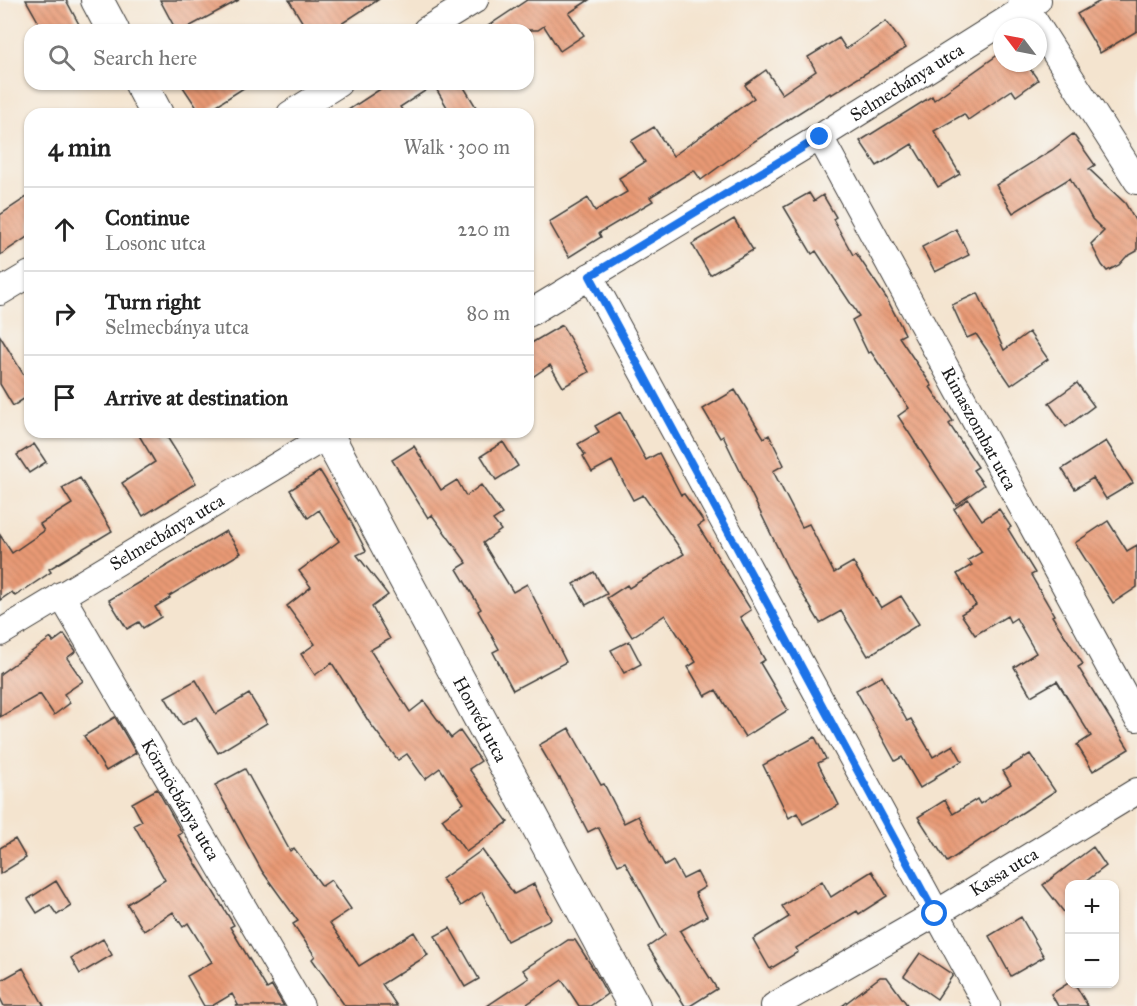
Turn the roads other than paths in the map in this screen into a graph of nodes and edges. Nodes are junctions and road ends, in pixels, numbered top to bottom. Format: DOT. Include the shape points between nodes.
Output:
graph roads {
  1 [pos="97,0"];
  2 [pos="475,0"];
  3 [pos="1028,2"];
  4 [pos="110,24"];
  5 [pos="436,24"];
  6 [pos="144,90"];
  7 [pos="328,90"];
  8 [pos="154,108"];
  9 [pos="300,108"];
  10 [pos="820,137"];
  11 [pos="1137,181"];
  12 [pos="590,276"];
  13 [pos="24,278"];
  14 [pos="0,292"];
  15 [pos="534,310"];
  16 [pos="321,438"];
  17 [pos="332,438"];
  18 [pos="61,595"];
  19 [pos="0,633"];
  20 [pos="1137,718"];
  21 [pos="1137,790"];
  22 [pos="935,914"];
  23 [pos="301,1006"];
  24 [pos="634,1006"];
  25 [pos="774,1006"];
  26 [pos="987,1006"];
  1 -- 4 [label="street"];
  2 -- 5 [label="street"];
  3 -- 10 [label="street, Selmecbánya utca"];
  3 -- 11 [label="street"];
  6 -- 8 [label="street"];
  7 -- 9 [label="street"];
  10 -- 12 [label="street, Selmecbánya utca"];
  10 -- 20 [label="street, Rimaszombat utca"];
  12 -- 15 [label="street, Selmecbánya utca"];
  12 -- 22 [label="street"];
  13 -- 14 [label="street"];
  16 -- 18 [label="street, Selmecbánya utca"];
  17 -- 24 [label="street, Honvéd utca"];
  18 -- 19 [label="street, Selmecbánya utca"];
  18 -- 23 [label="street, Körmöcbánya utca"];
  21 -- 22 [label="street, Kassa utca"];
  22 -- 25 [label="street, Kassa utca"];
  22 -- 26 [label="street"];
}
